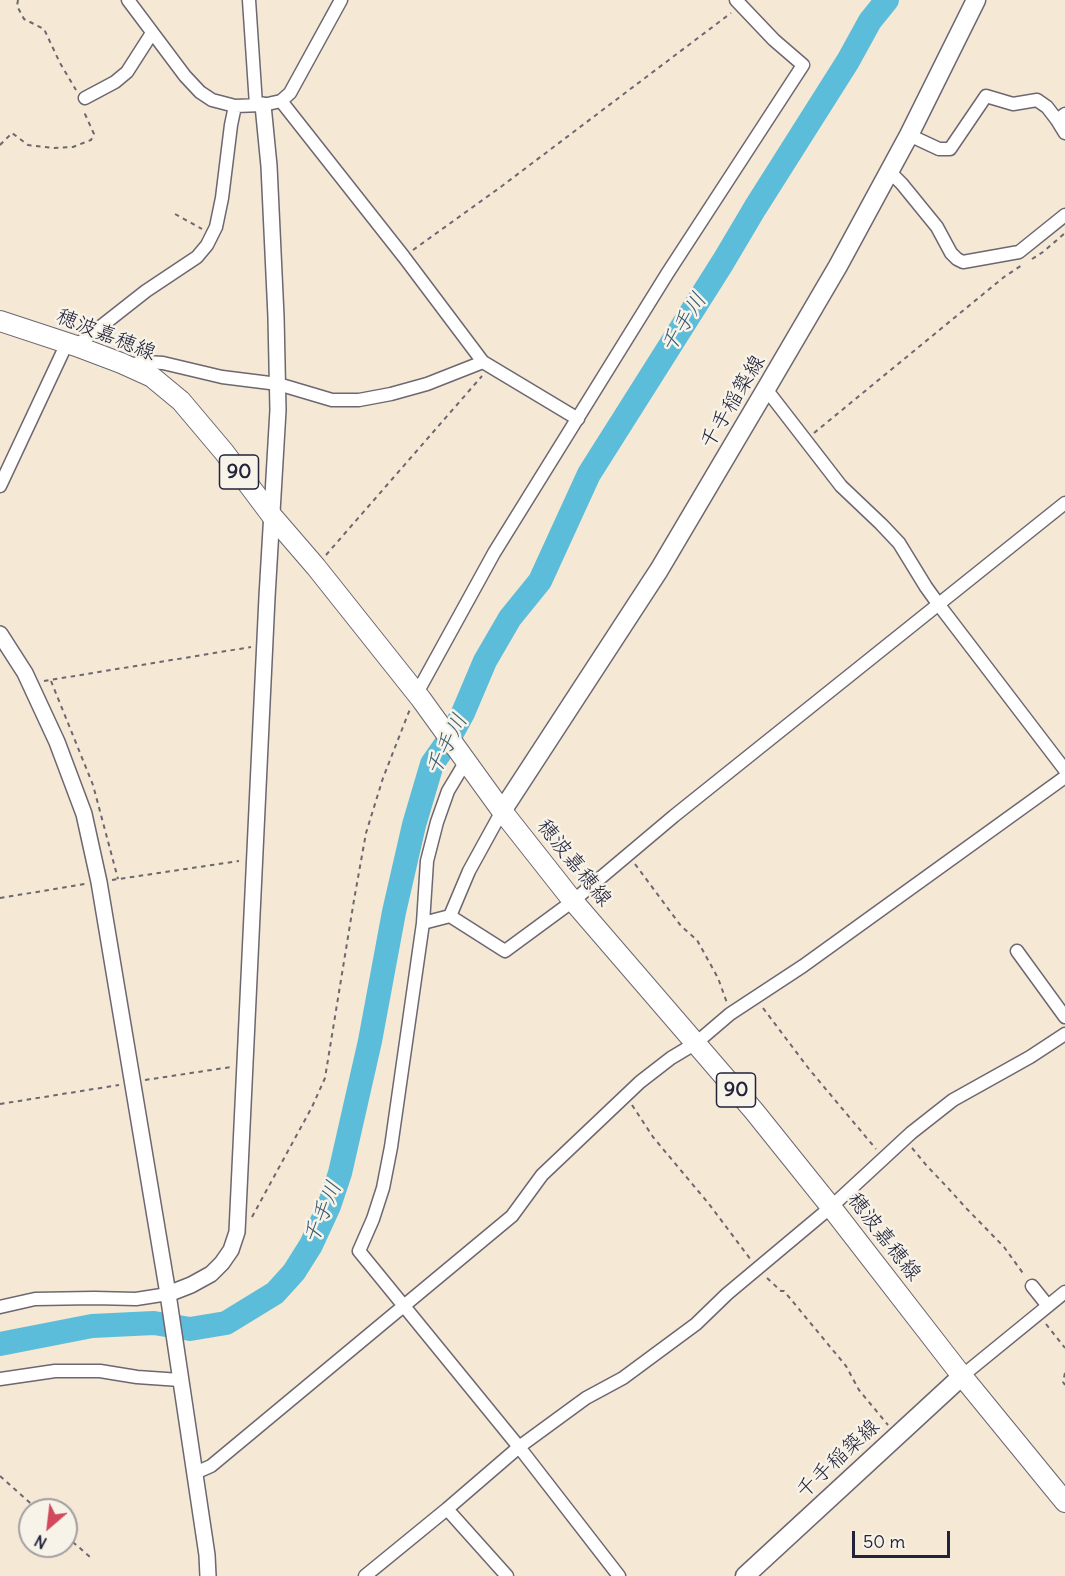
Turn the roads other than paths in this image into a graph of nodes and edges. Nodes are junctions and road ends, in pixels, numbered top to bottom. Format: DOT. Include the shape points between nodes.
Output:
graph roads {
  1 [pos="128,0"];
  2 [pos="249,0"];
  3 [pos="341,0"];
  4 [pos="976,0"];
  5 [pos="739,3"];
  6 [pos="153,33"];
  7 [pos="85,98"];
  8 [pos="281,101"];
  9 [pos="260,105"];
  10 [pos="236,106"];
  11 [pos="1061,117"];
  12 [pos="1065,133"];
  13 [pos="909,135"];
  14 [pos="890,172"];
  15 [pos="1065,215"];
  16 [pos="0,321"];
  17 [pos="72,344"];
  18 [pos="486,365"];
  19 [pos="127,366"];
  20 [pos="278,384"];
  21 [pos="766,389"];
  22 [pos="578,419"];
  23 [pos="0,486"];
  24 [pos="1065,503"];
  25 [pos="272,516"];
  26 [pos="939,605"];
  27 [pos="0,634"];
  28 [pos="419,696"];
  29 [pos="464,758"];
  30 [pos="1065,770"];
  31 [pos="1065,777"];
  32 [pos="502,811"];
  33 [pos="573,901"];
  34 [pos="450,916"];
  35 [pos="423,923"];
  36 [pos="1017,951"];
  37 [pos="1065,1017"];
  38 [pos="1065,1034"];
  39 [pos="696,1043"];
  40 [pos="831,1207"];
  41 [pos="1032,1286"];
  42 [pos="1065,1292"];
  43 [pos="168,1294"];
  44 [pos="405,1306"];
  45 [pos="0,1307"];
  46 [pos="1043,1310"];
  47 [pos="180,1376"];
  48 [pos="962,1376"];
  49 [pos="0,1379"];
  50 [pos="519,1448"];
  51 [pos="195,1473"];
  52 [pos="1065,1502"];
  53 [pos="447,1509"];
  54 [pos="208,1576"];
  55 [pos="365,1576"];
  56 [pos="507,1576"];
  57 [pos="619,1576"];
  58 [pos="745,1576"];
  1 -- 6 [label="street"];
  2 -- 9 [label="street"];
  3 -- 8 [label="street" via="290,93"];
  4 -- 13 [label="main road, 千手稲築線"];
  5 -- 22 [label="street" via="803,65"];
  6 -- 7 [label="street" via="127,72"];
  6 -- 10 [label="street" via="200,92 212,100"];
  8 -- 9 [label="street"];
  8 -- 18 [label="street"];
  9 -- 10 [label="street"];
  9 -- 20 [label="street" via="268,165"];
  10 -- 17 [label="street" via="216,227 207,245 196,257"];
  11 -- 12 [label="street"];
  11 -- 13 [label="street" via="1037,100 1013,104 986,96 950,149 939,149"];
  13 -- 14 [label="main road, 千手稲築線"];
  14 -- 15 [label="street" via="938,227 951,253 963,262 1019,252"];
  14 -- 21 [label="main road, 千手稲築線"];
  16 -- 17 [label="main road, 穂波嘉穂線 / 90"];
  17 -- 19 [label="main road, 穂波嘉穂線 / 90"];
  17 -- 23 [label="street"];
  18 -- 20 [label="street" via="358,400 332,400"];
  18 -- 22 [label="street"];
  19 -- 20 [label="street" via="163,363"];
  19 -- 25 [label="main road, 穂波嘉穂線 / 90" via="152,377 181,401"];
  20 -- 25 [label="street"];
  21 -- 26 [label="street" via="841,486 899,543"];
  21 -- 32 [label="main road, 千手稲築線" via="659,570"];
  22 -- 28 [label="street" via="494,553"];
  24 -- 26 [label="street"];
  25 -- 28 [label="main road, 穂波嘉穂線 / 90"];
  25 -- 43 [label="street" via="237,1232 231,1250 211,1274"];
  26 -- 30 [label="street"];
  26 -- 33 [label="street"];
  27 -- 43 [label="street" via="57,742 84,814 99,882"];
  28 -- 29 [label="main road, 穂波嘉穂線 / 90"];
  29 -- 32 [label="main road, 穂波嘉穂線 / 90"];
  29 -- 35 [label="street" via="436,822 427,861"];
  31 -- 39 [label="street" via="730,1014"];
  32 -- 33 [label="main road, 穂波嘉穂線 / 90"];
  32 -- 34 [label="street"];
  33 -- 34 [label="street" via="505,951"];
  33 -- 39 [label="main road, 穂波嘉穂線 / 90"];
  34 -- 35 [label="street"];
  35 -- 44 [label="street" via="383,1188 359,1251"];
  36 -- 37 [label="street"];
  38 -- 40 [label="street" via="953,1100 905,1138"];
  39 -- 40 [label="main road, 穂波嘉穂線 / 90"];
  39 -- 44 [label="street" via="670,1058 626,1095 542,1175 512,1216"];
  40 -- 48 [label="main road, 穂波嘉穂線 / 90"];
  40 -- 50 [label="street" via="696,1324"];
  41 -- 46 [label="street"];
  42 -- 46 [label="street"];
  43 -- 45 [label="street" via="136,1299 35,1299"];
  43 -- 47 [label="street"];
  44 -- 50 [label="street"];
  44 -- 51 [label="street" via="211,1466"];
  46 -- 48 [label="street"];
  47 -- 49 [label="street" via="55,1371"];
  47 -- 51 [label="street"];
  48 -- 52 [label="main road, 穂波嘉穂線 / 90"];
  48 -- 58 [label="main road, 千手稲築線"];
  50 -- 53 [label="street"];
  50 -- 57 [label="street"];
  51 -- 54 [label="street"];
  53 -- 55 [label="street"];
  53 -- 56 [label="street"];
}
